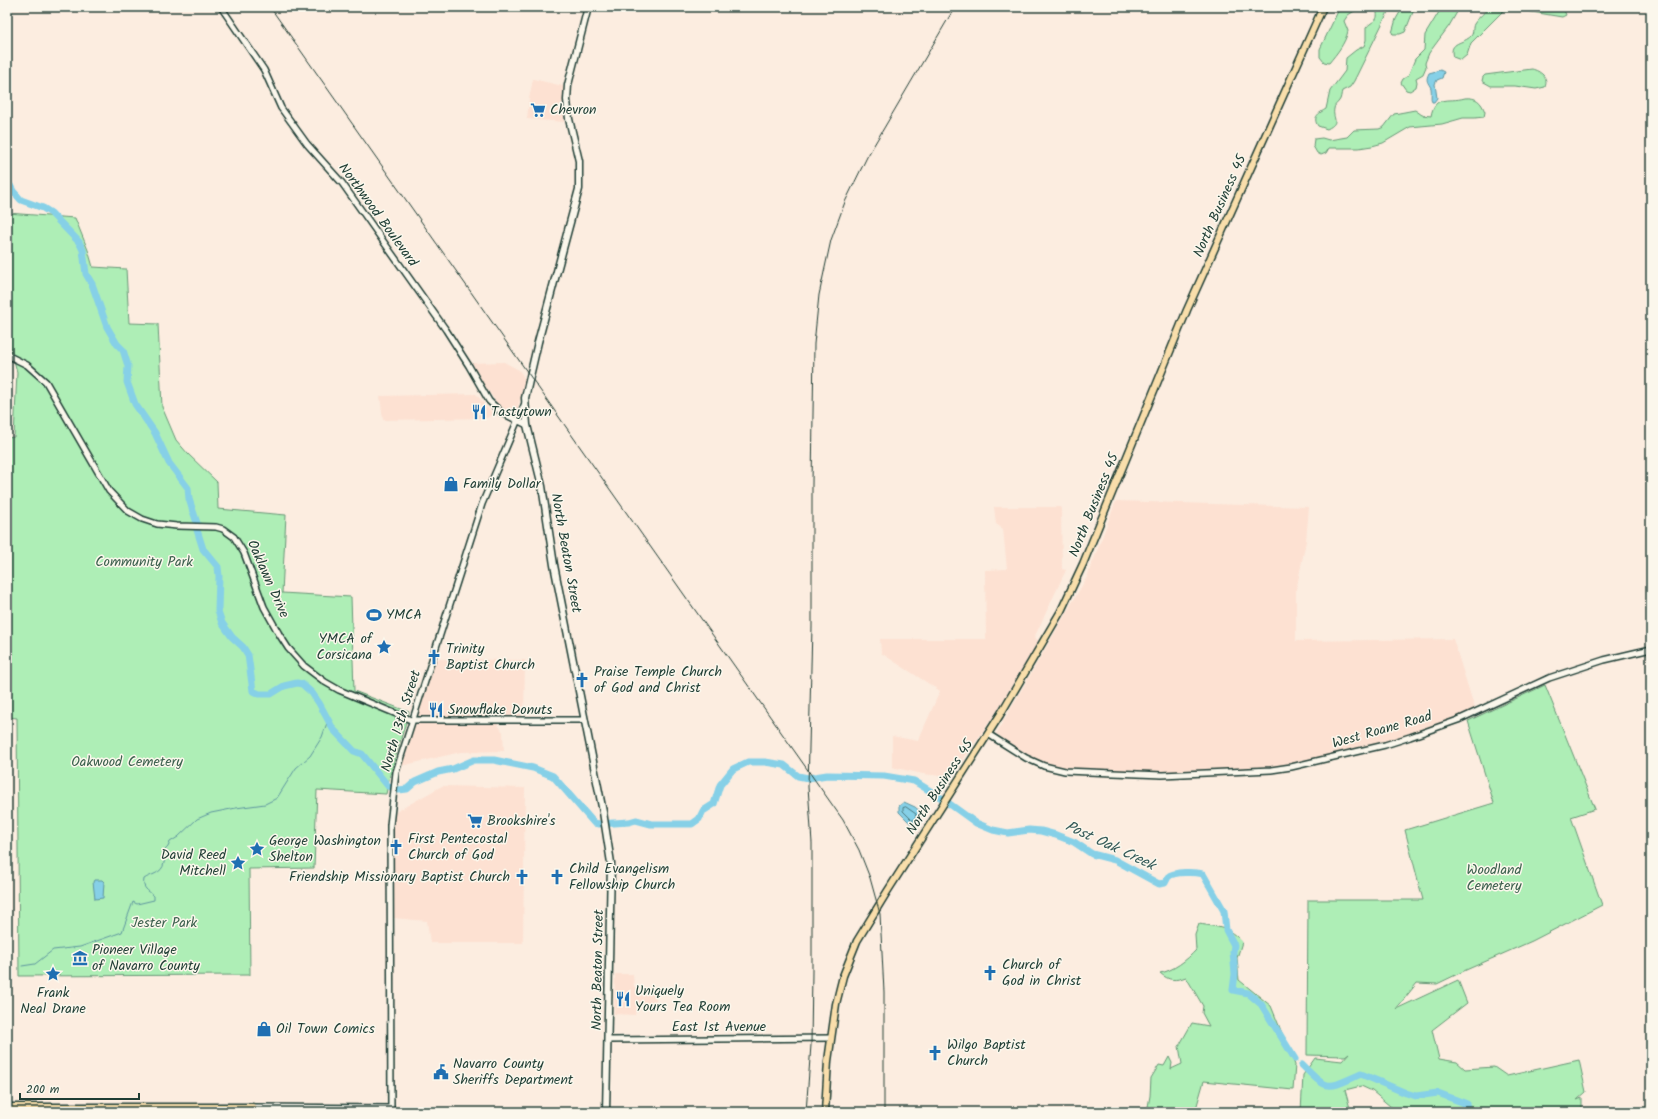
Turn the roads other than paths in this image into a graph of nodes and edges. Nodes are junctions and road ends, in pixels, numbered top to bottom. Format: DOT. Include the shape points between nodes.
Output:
graph roads {
  1 [pos="221,7"];
  2 [pos="588,7"];
  3 [pos="1323,7"];
  4 [pos="7,355"];
  5 [pos="525,402"];
  6 [pos="518,420"];
  7 [pos="527,425"];
  8 [pos="1651,650"];
  9 [pos="411,720"];
  10 [pos="585,720"];
  11 [pos="988,734"];
  12 [pos="830,1038"];
  13 [pos="609,1040"];
  14 [pos="7,1107"];
  15 [pos="252,1110"];
  16 [pos="391,1110"];
  17 [pos="606,1112"];
  18 [pos="825,1112"];
  1 -- 6 [label="street, Northwood Boulevard" via="264,70 282,108 307,144 355,201 446,330 486,397 502,413"];
  2 -- 5 [label="main road, North Beaton Street" via="566,100 568,119 579,161 579,189 538,342"];
  3 -- 11 [label="main road, North Business 45" via="1187,310 1080,571 1046,638"];
  4 -- 9 [label="street, Oaklawn Drive" via="27,365 46,382 104,482 123,506 152,523 216,527 229,533 237,540 244,553 264,607 288,648 304,666 332,686"];
  5 -- 6 [label="street, North 13th Street"];
  5 -- 7 [label="main road, North Beaton Street"];
  6 -- 7 [label="street, Northwood Boulevard"];
  6 -- 9 [label="street, North 13th Street" via="482,504"];
  7 -- 10 [label="main road, North Beaton Street" via="542,486 554,565"];
  8 -- 11 [label="street, West Roane Road" via="1604,660 1549,678 1458,720 1410,737 1291,767 1162,775 1065,771 1026,758"];
  9 -- 10 [label="street, Oaklawn Drive"];
  9 -- 16 [label="street, North 13th Street" via="396,772 390,826"];
  10 -- 13 [label="main road, North Beaton Street" via="611,863"];
  11 -- 12 [label="main road, North Business 45" via="865,926 848,962 840,987"];
  12 -- 13 [label="street, East 1st Avenue"];
  12 -- 18 [label="main road, North Business 45"];
  13 -- 17 [label="main road, North Beaton Street"];
  14 -- 15 [label="main road"];
  15 -- 16 [label="street"];
}
